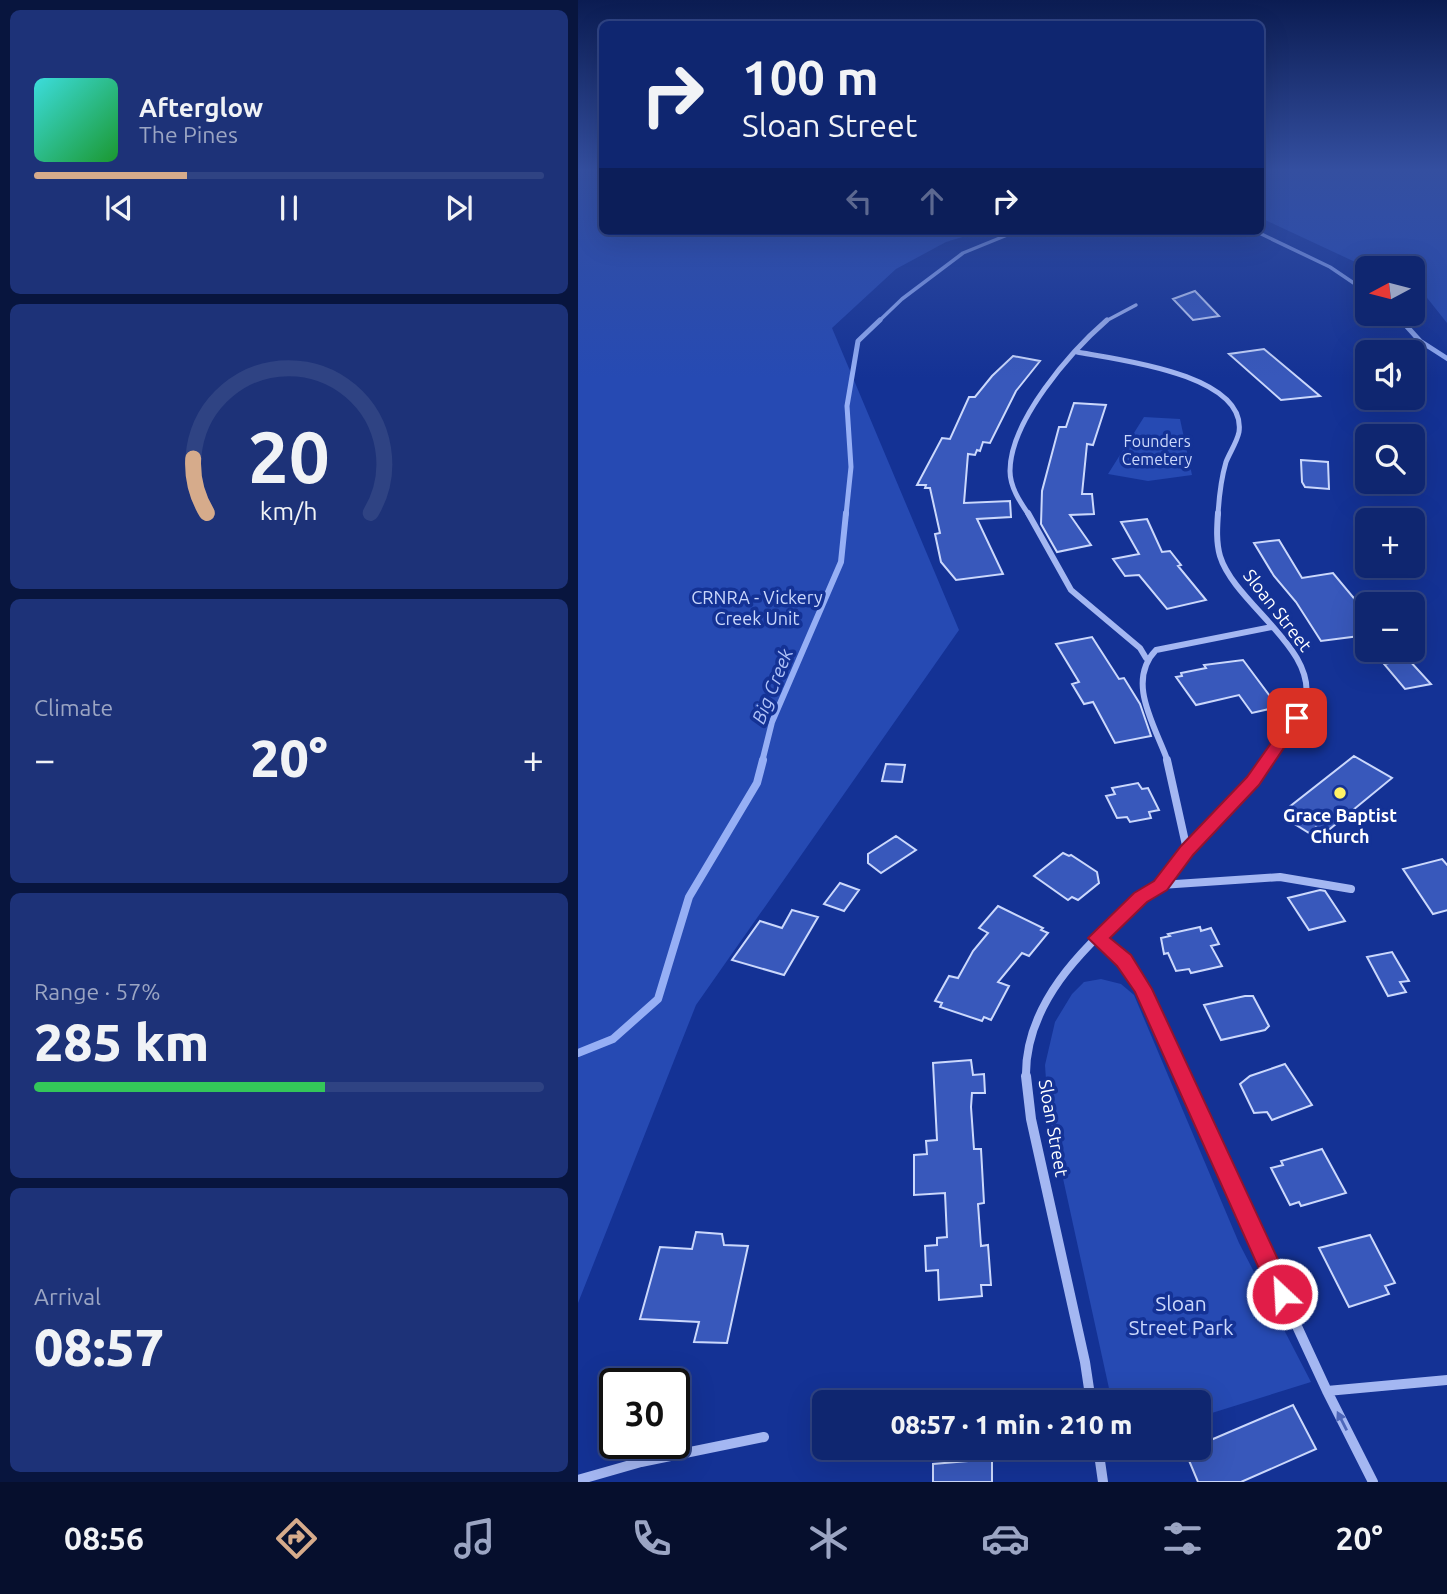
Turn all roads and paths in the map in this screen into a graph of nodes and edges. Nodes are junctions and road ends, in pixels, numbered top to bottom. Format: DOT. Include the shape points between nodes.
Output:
graph roads {
  1 [pos="1136,305"];
  2 [pos="1077,352"];
  3 [pos="1272,627"];
  4 [pos="1146,659"];
  5 [pos="1187,850"];
  6 [pos="1161,885"];
  7 [pos="1351,890"];
  8 [pos="1097,938"];
  9 [pos="1448,1380"];
  10 [pos="1090,1390"];
  11 [pos="1327,1391"];
  12 [pos="764,1437"];
  13 [pos="1100,1460"];
  14 [pos="578,1480"];
  15 [pos="1103,1482"];
  16 [pos="1373,1482"];
  1 -- 2 [label="street" via="1113,313"];
  2 -- 3 [label="street, Sloan Street" via="1188,377 1226,399 1237,414 1239,430 1225,464 1217,549 1229,576"];
  2 -- 4 [label="street" via="1026,421 1012,453 1012,482 1073,593 1140,648"];
  3 -- 4 [label="street" via="1156,650"];
  3 -- 5 [label="street, Sloan Street" via="1305,676 1306,702 1253,781"];
  4 -- 5 [label="street" via="1141,678 1144,701 1169,764"];
  5 -- 6 [label="street, Sloan Street"];
  6 -- 7 [label="street" via="1280,877"];
  6 -- 8 [label="street, Sloan Street"];
  8 -- 10 [label="street, Sloan Street" via="1042,1006 1026,1057 1031,1119"];
  8 -- 11 [label="street" via="1124,961 1143,989"];
  9 -- 11 [label="street"];
  16 -- 11 [label="street, one-way"];
  12 -- 14 [label="street"];
  13 -- 15 [label="street"];
}
